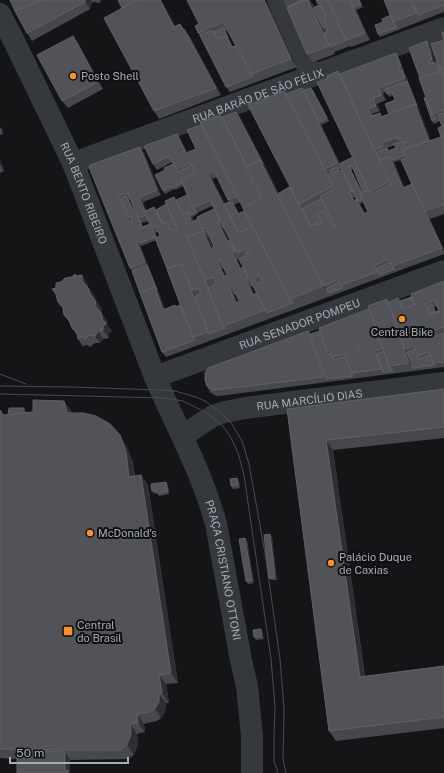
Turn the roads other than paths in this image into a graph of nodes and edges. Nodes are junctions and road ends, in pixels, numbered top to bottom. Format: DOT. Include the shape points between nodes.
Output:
graph roads {
  1 [pos="278,0"];
  2 [pos="0,14"];
  3 [pos="444,28"];
  4 [pos="6,41"];
  5 [pos="312,76"];
  6 [pos="73,163"];
  7 [pos="444,271"];
  8 [pos="155,377"];
  9 [pos="444,383"];
  10 [pos="182,436"];
  11 [pos="252,773"];
  1 -- 5 [label="street"];
  2 -- 4 [label="street, RUA BENTO RIBEIRO"];
  3 -- 5 [label="street, RUA BARÃO DE SÃO FÉLIX"];
  4 -- 6 [label="street, RUA BENTO RIBEIRO"];
  5 -- 6 [label="street, RUA BARÃO DE SÃO FÉLIX"];
  6 -- 8 [label="street, RUA BENTO RIBEIRO"];
  7 -- 8 [label="street, RUA SENADOR POMPEU"];
  8 -- 10 [label="street, PRAÇA CRISTIANO OTTONI"];
  9 -- 10 [label="street, RUA MARCÍLIO DIAS" via="233,410 213,416"];
  10 -- 11 [label="street, PRAÇA CRISTIANO OTTONI" via="211,504 216,524 247,686 252,736"];
}
